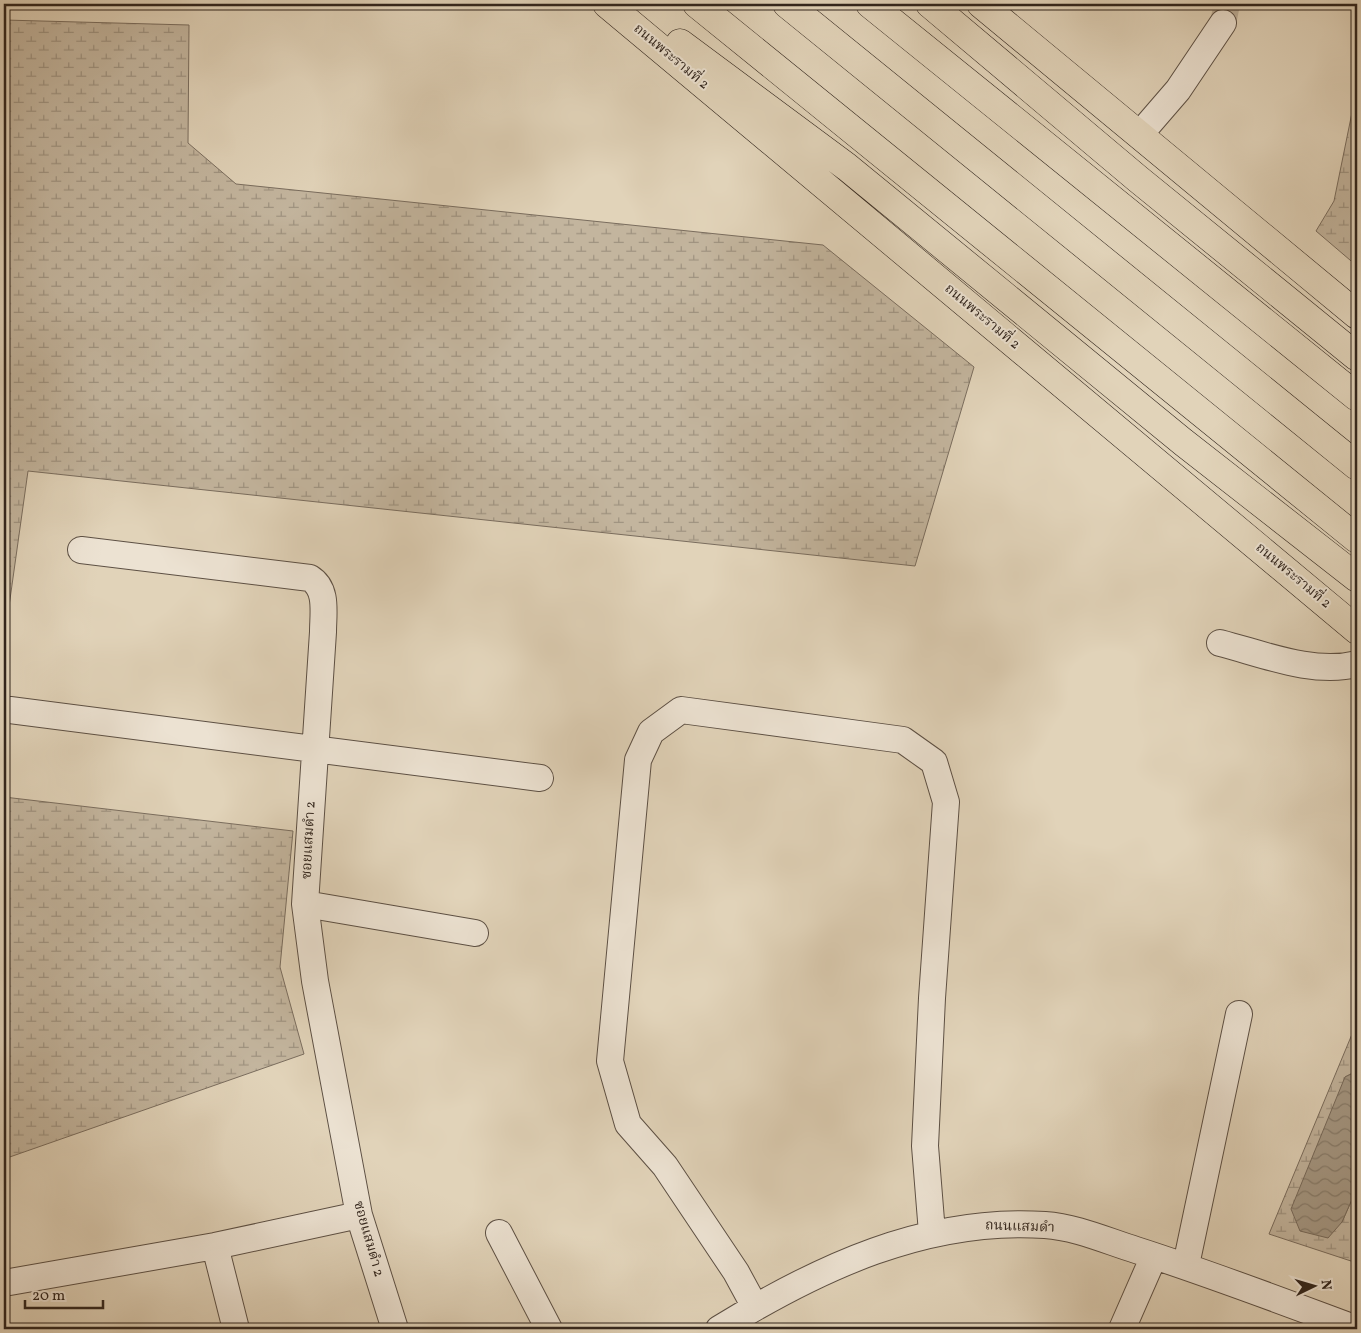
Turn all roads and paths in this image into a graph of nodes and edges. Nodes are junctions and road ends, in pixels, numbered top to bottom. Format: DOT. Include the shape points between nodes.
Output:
graph roads {
  1 [pos="607,4"];
  2 [pos="621,4"];
  3 [pos="697,4"];
  4 [pos="710,4"];
  5 [pos="787,4"];
  6 [pos="870,4"];
  7 [pos="930,4"];
  8 [pos="993,8"];
  9 [pos="1223,22"];
  10 [pos="1140,134"];
  11 [pos="1357,315"];
  12 [pos="1357,357"];
  13 [pos="1357,397"];
  14 [pos="1357,466"];
  15 [pos="1357,526"];
  16 [pos="1357,539"];
  17 [pos="81,550"];
  18 [pos="1357,578"];
  19 [pos="1357,630"];
  20 [pos="1220,643"];
  21 [pos="1357,664"];
  22 [pos="10,710"];
  23 [pos="314,750"];
  24 [pos="540,778"];
  25 [pos="305,904"];
  26 [pos="475,933"];
  27 [pos="1238,1014"];
  28 [pos="359,1215"];
  29 [pos="500,1233"];
  30 [pos="932,1233"];
  31 [pos="215,1246"];
  32 [pos="1154,1256"];
  33 [pos="1186,1265"];
  34 [pos="4,1283"];
  35 [pos="755,1307"];
  36 [pos="236,1329"];
  37 [pos="395,1329"];
  38 [pos="549,1329"];
  39 [pos="719,1329"];
  40 [pos="1122,1329"];
  41 [pos="1357,1329"];
  1 -- 19 [label="main road, ถนนพระรามที่ 2"];
  2 -- 18 [label="main road" via="747,91 848,167 1183,442"];
  3 -- 16 [label="main road"];
  4 -- 15 [label="main road"];
  5 -- 14 [label="main road"];
  6 -- 13 [label="main road"];
  7 -- 12 [label="main road"];
  8 -- 10 [label="main road"];
  9 -- 10 [label="street" via="1178,90"];
  10 -- 11 [label="main road"];
  17 -- 23 [label="street, ซอยแสมดำ 2" via="310,578 318,583 323,594"];
  20 -- 21 [label="street" via="1301,664 1341,668"];
  22 -- 23 [label="street"];
  23 -- 24 [label="street"];
  23 -- 25 [label="street, ซอยแสมดำ 2"];
  25 -- 26 [label="street"];
  25 -- 28 [label="street, ซอยแสมดำ 2" via="315,981"];
  27 -- 33 [label="street"];
  28 -- 31 [label="street"];
  28 -- 37 [label="street, ซอยแสมดำ 2"];
  29 -- 38 [label="street"];
  30 -- 32 [label="street, ถนนแสมดำ" via="978,1226 1046,1225"];
  30 -- 35 [label="street, ถนนแสมดำ" via="837,1264"];
  30 -- 35 [label="street" via="925,1146 946,802 934,762 903,740 681,710 651,732 638,760 610,1061 628,1124 665,1166 736,1272"];
  31 -- 34 [label="street"];
  31 -- 36 [label="street"];
  32 -- 33 [label="street, ถนนแสมดำ"];
  32 -- 40 [label="street"];
  33 -- 41 [label="street, ถนนแสมดำ"];
  35 -- 39 [label="street, ถนนแสมดำ"];
}
